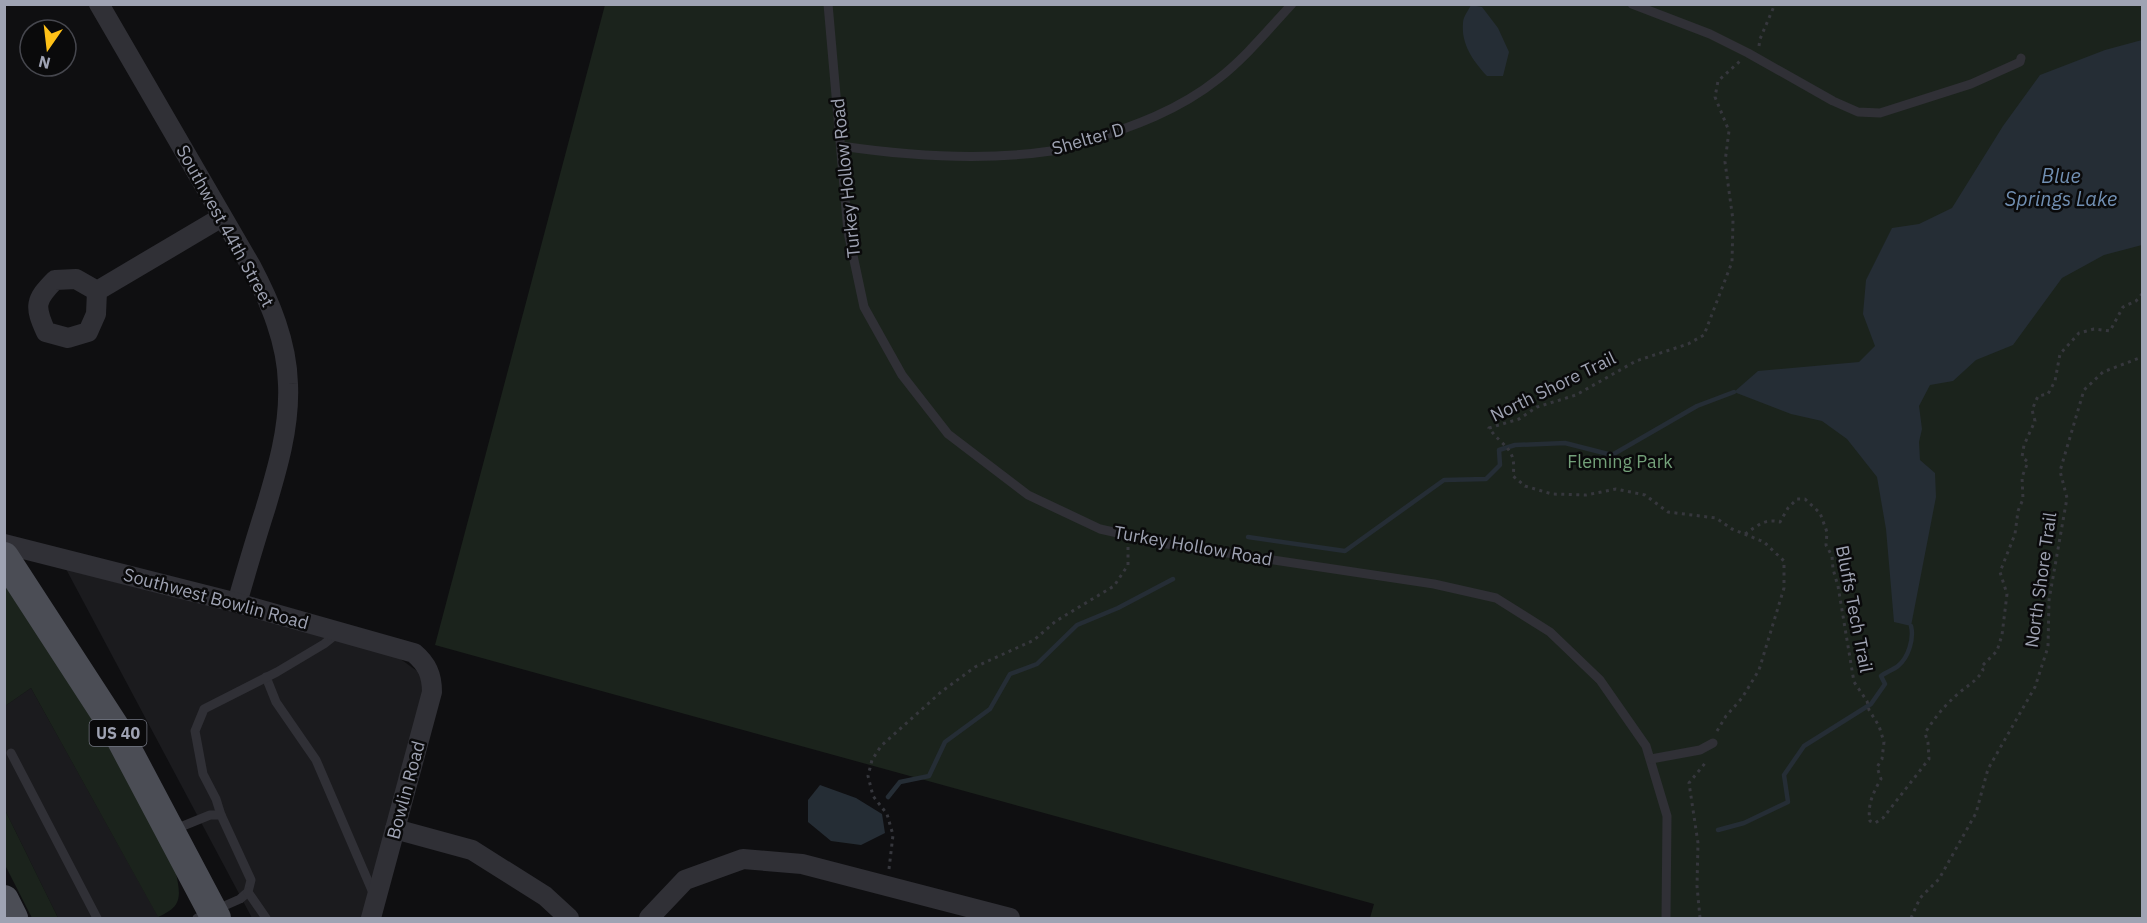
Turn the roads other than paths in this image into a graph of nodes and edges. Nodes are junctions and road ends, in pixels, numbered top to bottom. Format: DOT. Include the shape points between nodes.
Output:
graph roads {
  1 [pos="99,4"];
  2 [pos="828,4"];
  3 [pos="1292,4"];
  4 [pos="1632,4"];
  5 [pos="2021,58"];
  6 [pos="841,146"];
  7 [pos="222,217"];
  8 [pos="97,291"];
  9 [pos="4,544"];
  10 [pos="4,557"];
  11 [pos="237,603"];
  12 [pos="339,632"];
  13 [pos="424,661"];
  14 [pos="266,677"];
  15 [pos="1713,743"];
  16 [pos="12,753"];
  17 [pos="1651,759"];
  18 [pos="221,815"];
  19 [pos="395,829"];
  20 [pos="170,831"];
  21 [pos="248,892"];
  22 [pos="4,900"];
  23 [pos="374,909"];
  24 [pos="209,916"];
  25 [pos="14,918"];
  26 [pos="97,918"];
  27 [pos="266,918"];
  28 [pos="568,918"];
  29 [pos="649,918"];
  30 [pos="1010,918"];
  31 [pos="1666,918"];
  1 -- 7 [label="street, Southwest 44th Street"];
  2 -- 6 [label="lane, Turkey Hollow Road"];
  3 -- 6 [label="lane, Shelter D" via="1218,79 1175,107 1125,129 1053,151 985,155 886,152"];
  4 -- 5 [label="lane" via="1710,34 1858,112 1880,114 1971,84 2020,62"];
  6 -- 17 [label="lane, Turkey Hollow Road" via="848,232 864,307 902,375 948,434 1028,495 1100,529 1167,544 1434,584 1496,598 1550,632 1600,680"];
  7 -- 8 [label="street"];
  7 -- 11 [label="street, Southwest 44th Street" via="269,300 288,383 278,466"];
  9 -- 11 [label="street, Southwest Bowlin Road"];
  10 -- 20 [label="main road, US 40" via="117,731"];
  11 -- 12 [label="street, Southwest Bowlin Road"];
  12 -- 13 [label="street, Southwest Bowlin Road" via="414,653"];
  12 -- 14 [label="lane"];
  13 -- 19 [label="street, Bowlin Road" via="432,679 432,692"];
  14 -- 18 [label="lane" via="204,709 195,731 203,774"];
  14 -- 23 [label="lane" via="276,702 316,759"];
  15 -- 17 [label="lane" via="1700,750"];
  16 -- 26 [label="lane"];
  17 -- 31 [label="lane, Turkey Hollow Road" via="1667,816"];
  18 -- 20 [label="lane" via="210,814"];
  18 -- 21 [label="lane" via="251,880"];
  19 -- 23 [label="street, Bowlin Road"];
  19 -- 28 [label="street" via="472,850 544,896"];
  20 -- 24 [label="main road, US 40"];
  21 -- 24 [label="lane"];
  21 -- 27 [label="lane"];
  22 -- 25 [label="main road"];
  29 -- 30 [label="street" via="685,880 743,860 802,864"];
}
